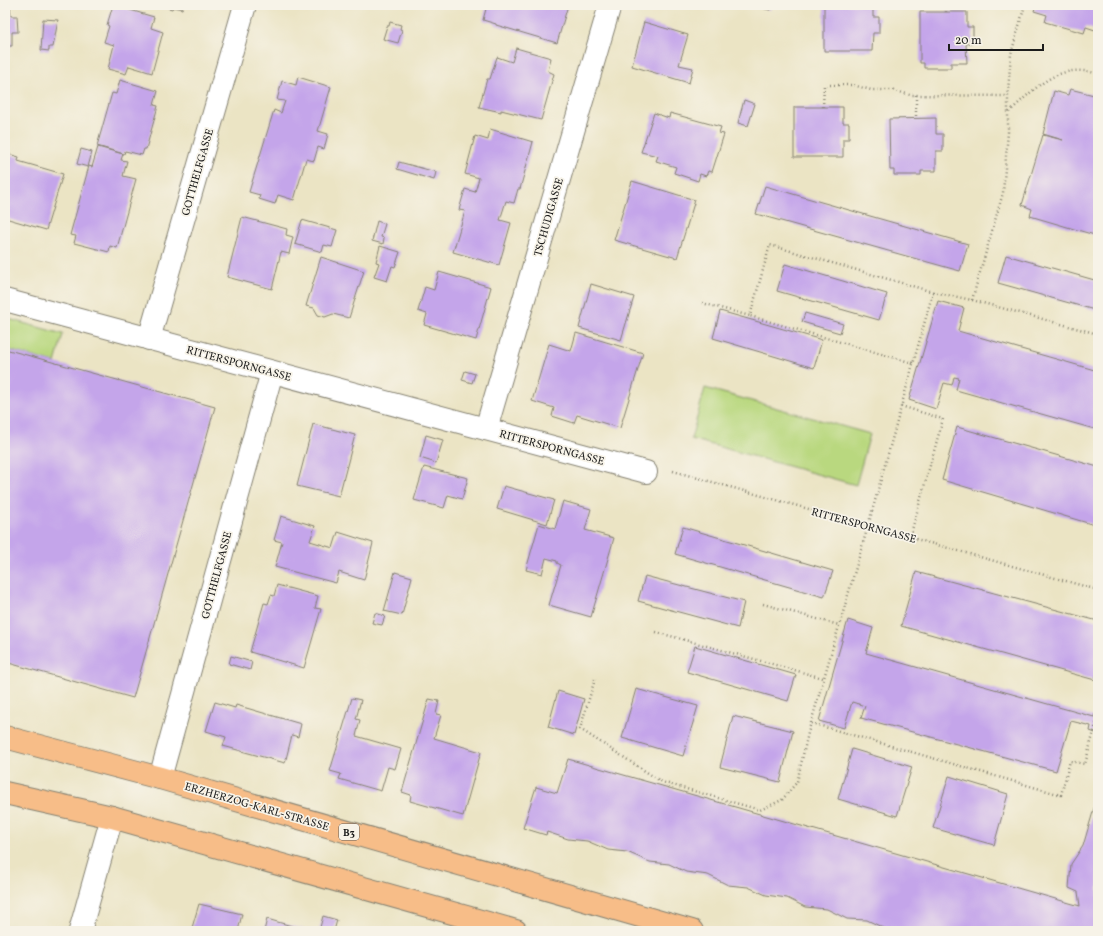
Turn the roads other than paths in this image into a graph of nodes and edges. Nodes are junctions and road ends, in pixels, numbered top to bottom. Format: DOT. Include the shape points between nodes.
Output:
graph roads {
  1 [pos="245,5"];
  2 [pos="610,5"];
  3 [pos="5,300"];
  4 [pos="149,338"];
  5 [pos="272,372"];
  6 [pos="486,429"];
  7 [pos="646,472"];
  8 [pos="5,737"];
  9 [pos="160,778"];
  10 [pos="5,792"];
  11 [pos="112,817"];
  12 [pos="80,931"];
  13 [pos="516,931"];
  14 [pos="692,931"];
  1 -- 4 [label="street, GOTTHELFGASSE"];
  2 -- 6 [label="street, TSCHUDIGASSE"];
  3 -- 4 [label="street, RITTERSPORNGASSE"];
  4 -- 5 [label="street, RITTERSPORNGASSE"];
  5 -- 6 [label="street, RITTERSPORNGASSE"];
  5 -- 9 [label="street, GOTTHELFGASSE"];
  6 -- 7 [label="street, RITTERSPORNGASSE"];
  8 -- 9 [label="main road, ERZHERZOG-KARL-STRASSE / B3"];
  9 -- 14 [label="main road, ERZHERZOG-KARL-STRASSE / B3"];
  10 -- 11 [label="main road"];
  11 -- 12 [label="street"];
  11 -- 13 [label="main road"];
}
